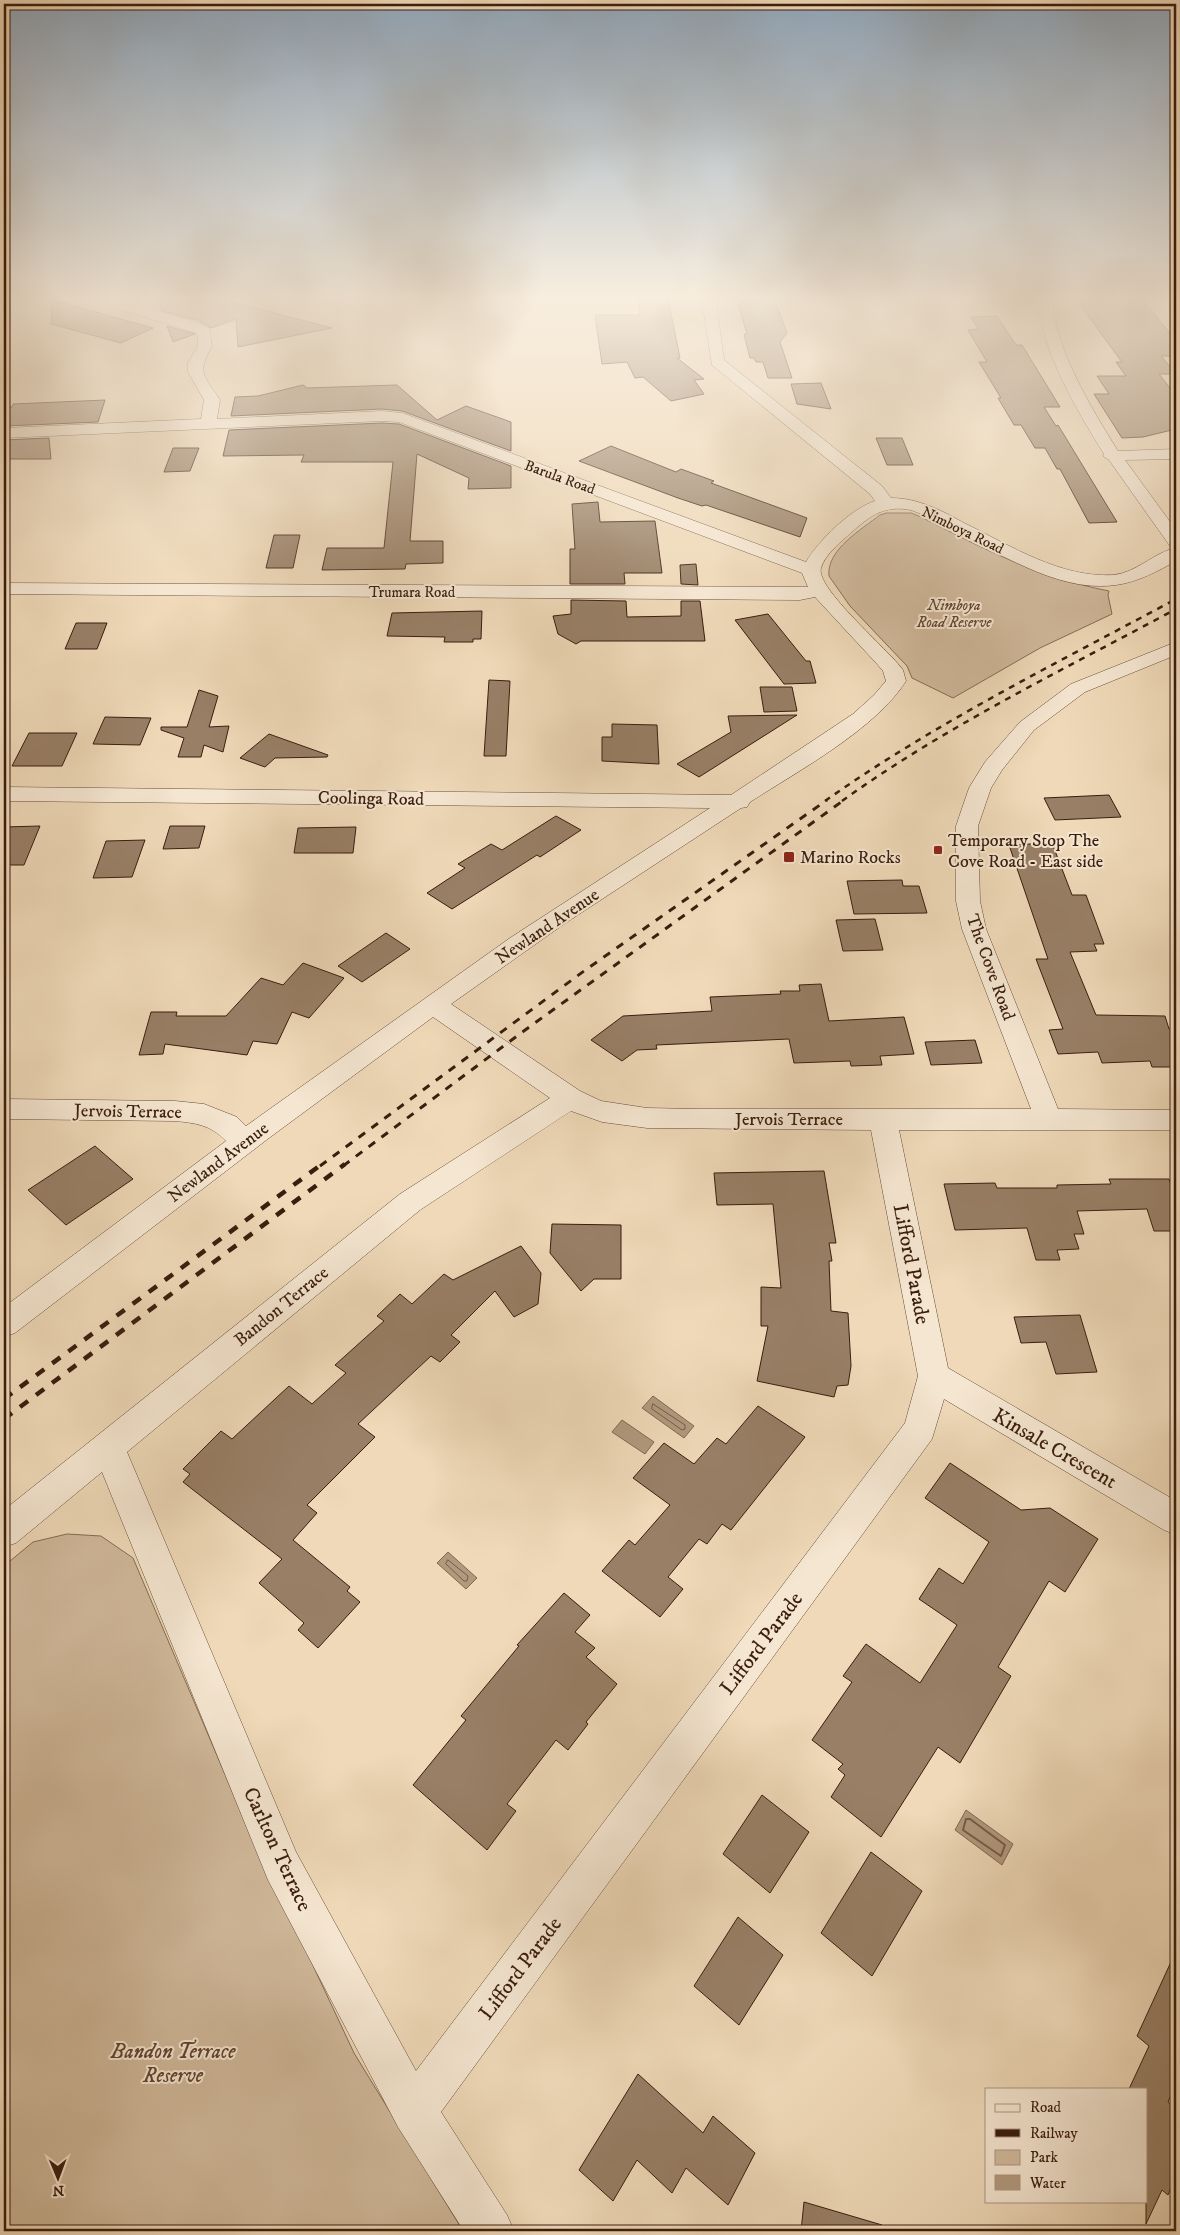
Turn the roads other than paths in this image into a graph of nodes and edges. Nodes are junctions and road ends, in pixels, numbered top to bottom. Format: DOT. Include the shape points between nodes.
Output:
graph roads {
  1 [pos="212,399"];
  2 [pos="763,399"];
  3 [pos="1081,399"];
  4 [pos="208,424"];
  5 [pos="4,433"];
  6 [pos="1176,454"];
  7 [pos="1111,456"];
  8 [pos="886,504"];
  9 [pos="1176,542"];
  10 [pos="1176,553"];
  11 [pos="810,570"];
  12 [pos="4,589"];
  13 [pos="821,591"];
  14 [pos="1176,648"];
  15 [pos="4,794"];
  16 [pos="739,802"];
  17 [pos="434,1005"];
  18 [pos="570,1098"];
  19 [pos="4,1109"];
  20 [pos="883,1119"];
  21 [pos="1048,1119"];
  22 [pos="1176,1120"];
  23 [pos="244,1141"];
  24 [pos="4,1324"];
  25 [pos="934,1376"];
  26 [pos="108,1446"];
  27 [pos="1176,1519"];
  28 [pos="4,1531"];
  29 [pos="414,2111"];
  30 [pos="491,2231"];
  1 -- 4 [label="street"];
  2 -- 8 [label="street" via="876,490"];
  3 -- 7 [label="street"];
  4 -- 5 [label="street, Barula Road"];
  4 -- 11 [label="street, Barula Road" via="382,416 402,418"];
  6 -- 7 [label="street"];
  7 -- 9 [label="street"];
  8 -- 10 [label="street, Nimboya Road" via="924,510 1017,556 1100,581 1123,579"];
  8 -- 11 [label="street" via="873,507 862,515 820,553"];
  11 -- 13 [label="street, Newland Avenue"];
  12 -- 13 [label="street, Trumara Road" via="800,594"];
  13 -- 16 [label="street, Newland Avenue" via="889,665 896,681 890,691 856,721"];
  14 -- 21 [label="street, The Cove Road" via="1078,688 1027,726 984,781 967,826 968,901 974,929"];
  15 -- 16 [label="street, Coolinga Road"];
  16 -- 17 [label="street, Newland Avenue" via="532,935"];
  17 -- 18 [label="street, Jervois Terrace"];
  17 -- 23 [label="street, Newland Avenue"];
  18 -- 20 [label="street, Jervois Terrace" via="602,1112 647,1118"];
  18 -- 26 [label="street, Bandon Terrace" via="410,1202"];
  19 -- 23 [label="street, Jervois Terrace" via="204,1114 227,1124"];
  20 -- 21 [label="street, Jervois Terrace"];
  20 -- 25 [label="street, Lifford Parade"];
  21 -- 22 [label="street, Jervois Terrace"];
  23 -- 24 [label="street, Newland Avenue"];
  25 -- 27 [label="street, Kinsale Crescent"];
  25 -- 29 [label="street, Lifford Parade" via="920,1429"];
  26 -- 28 [label="street, Bandon Terrace"];
  26 -- 29 [label="street, Carlton Terrace" via="282,1866"];
  29 -- 30 [label="street, Carlton Terrace"];
}
